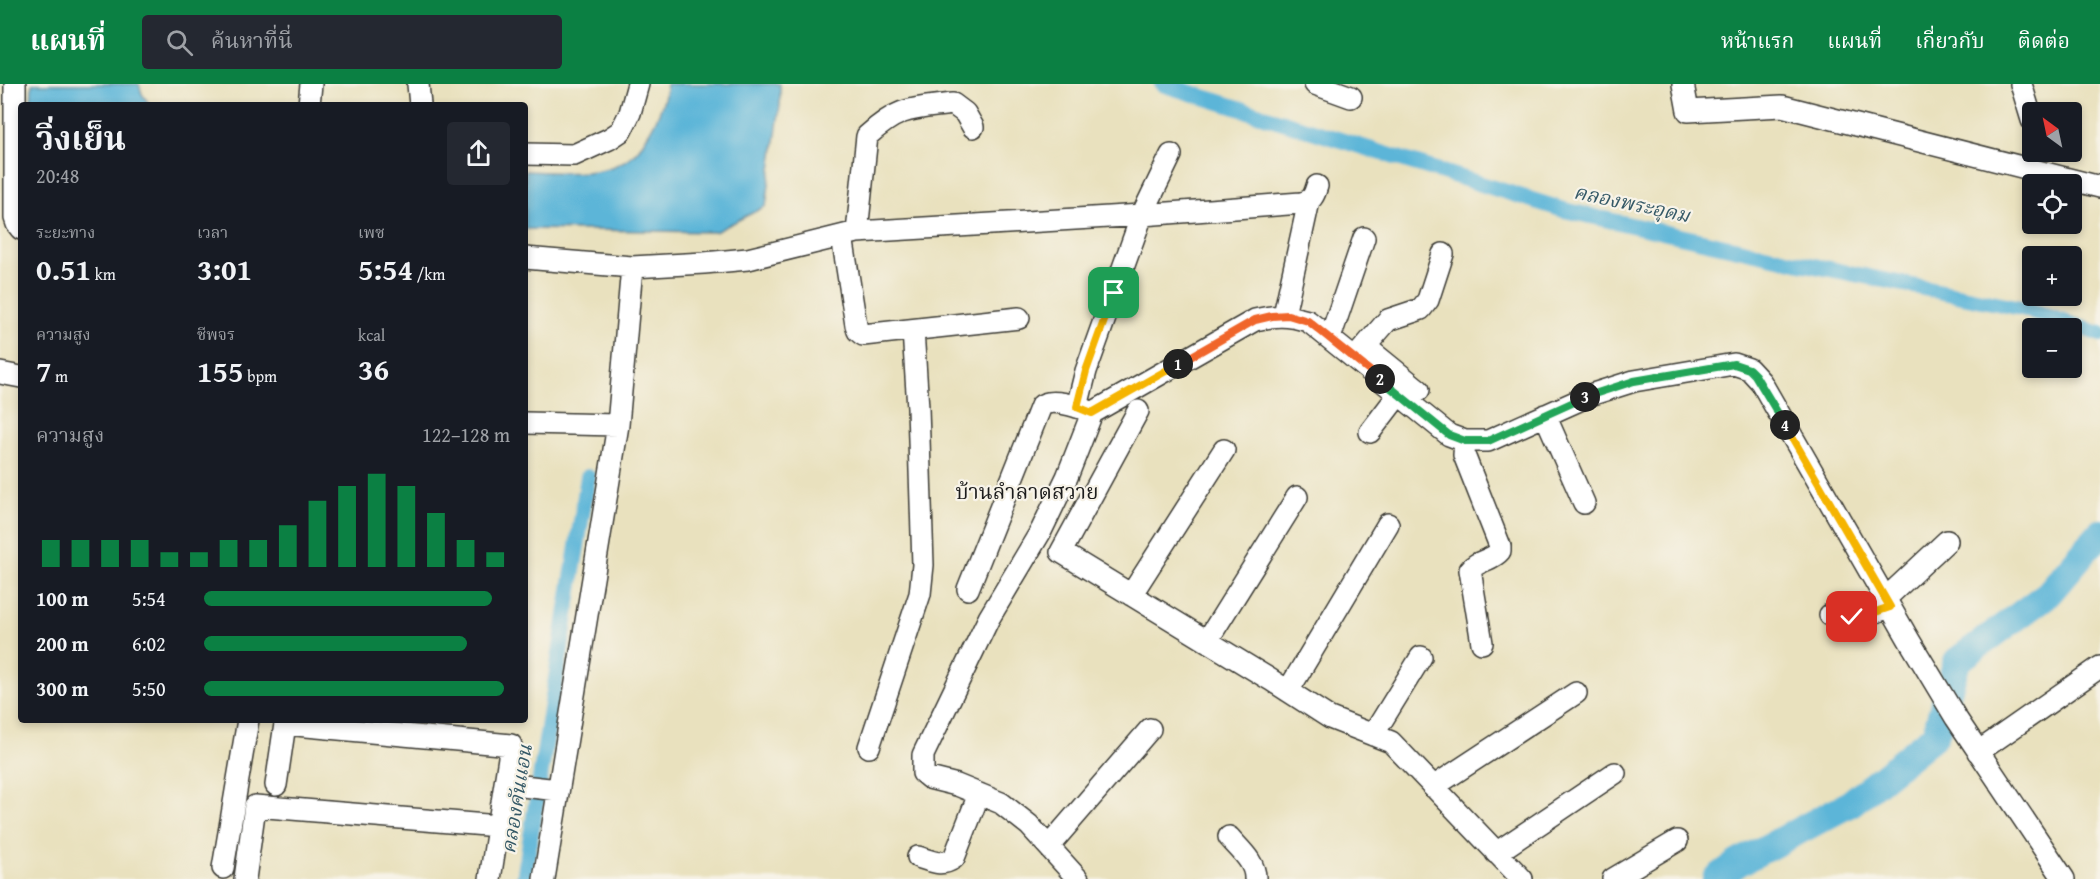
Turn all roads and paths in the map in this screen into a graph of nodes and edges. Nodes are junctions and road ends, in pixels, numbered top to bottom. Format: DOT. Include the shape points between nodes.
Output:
graph roads {
  1 [pos="15,84"];
  2 [pos="310,84"];
  3 [pos="418,84"];
  4 [pos="638,84"];
  5 [pos="1315,84"];
  6 [pos="1683,84"];
  7 [pos="2021,84"];
  8 [pos="1352,94"];
  9 [pos="309,102"];
  10 [pos="420,102"];
  11 [pos="2026,102"];
  12 [pos="973,128"];
  13 [pos="528,154"];
  14 [pos="1171,155"];
  15 [pos="2046,162"];
  16 [pos="2050,174"];
  17 [pos="2082,182"];
  18 [pos="2100,186"];
  19 [pos="1142,214"];
  20 [pos="18,225"];
  21 [pos="849,234"];
  22 [pos="1364,238"];
  23 [pos="1443,254"];
  24 [pos="528,258"];
  25 [pos="632,267"];
  26 [pos="1284,315"];
  27 [pos="1019,318"];
  28 [pos="913,330"];
  29 [pos="1330,338"];
  30 [pos="1360,353"];
  31 [pos="0,374"];
  32 [pos="18,377"];
  33 [pos="1409,392"];
  34 [pos="1085,410"];
  35 [pos="1138,411"];
  36 [pos="1545,415"];
  37 [pos="528,423"];
  38 [pos="618,425"];
  39 [pos="1370,432"];
  40 [pos="1465,441"];
  41 [pos="1224,450"];
  42 [pos="1297,497"];
  43 [pos="1584,503"];
  44 [pos="1388,524"];
  45 [pos="1947,541"];
  46 [pos="968,589"];
  47 [pos="1131,595"];
  48 [pos="1887,603"];
  49 [pos="1830,615"];
  50 [pos="1207,641"];
  51 [pos="1482,644"];
  52 [pos="1421,657"];
  53 [pos="2100,667"];
  54 [pos="1288,692"];
  55 [pos="1576,693"];
  56 [pos="247,723"];
  57 [pos="1150,729"];
  58 [pos="1373,735"];
  59 [pos="869,747"];
  60 [pos="1978,752"];
  61 [pos="1615,773"];
  62 [pos="506,784"];
  63 [pos="276,785"];
  64 [pos="1433,787"];
  65 [pos="557,790"];
  66 [pos="979,794"];
  67 [pos="498,826"];
  68 [pos="1228,837"];
  69 [pos="1677,841"];
  70 [pos="1049,846"];
  71 [pos="1496,853"];
  72 [pos="918,857"];
  73 [pos="223,868"];
  74 [pos="245,879"];
  75 [pos="490,879"];
  76 [pos="544,879"];
  77 [pos="1078,879"];
  78 [pos="1255,879"];
  79 [pos="1522,879"];
  80 [pos="1613,879"];
  81 [pos="2064,879"];
  1 -- 20 [label="street"];
  2 -- 9 [label="street"];
  3 -- 10 [label="street"];
  4 -- 13 [label="street" via="621,131 609,140 574,155"];
  5 -- 8 [label="street"];
  6 -- 16 [label="street" via="1688,111 1782,106"];
  7 -- 11 [label="street"];
  12 -- 21 [label="street" via="965,113 953,104 903,110 884,121 867,136"];
  14 -- 19 [label="street"];
  15 -- 16 [label="street"];
  17 -- 18 [label="street"];
  19 -- 21 [label="street"];
  19 -- 26 [label="street" via="1313,194"];
  19 -- 34 [label="street" via="1086,371"];
  21 -- 25 [label="street" via="748,259"];
  21 -- 28 [label="street" via="858,331 863,335"];
  22 -- 29 [label="street"];
  23 -- 30 [label="street" via="1428,300 1421,309 1388,320"];
  24 -- 25 [label="street"];
  25 -- 38 [label="street"];
  26 -- 29 [label="street" via="1308,321"];
  26 -- 34 [label="street" via="1255,320"];
  27 -- 28 [label="street"];
  28 -- 59 [label="street" via="923,565 920,594"];
  29 -- 30 [label="street"];
  30 -- 33 [label="street"];
  31 -- 32 [label="street"];
  33 -- 39 [label="street"];
  33 -- 40 [label="street" via="1449,435"];
  34 -- 46 [label="street" via="1048,402 1041,406"];
  34 -- 66 [label="street" via="1067,477 1041,531 988,618 923,755 923,772 929,778"];
  35 -- 47 [label="street" via="1060,552"];
  36 -- 40 [label="street" via="1488,441"];
  36 -- 43 [label="street"];
  36 -- 48 [label="street" via="1634,381 1734,364 1749,369 1761,382"];
  37 -- 38 [label="street"];
  38 -- 65 [label="street"];
  40 -- 51 [label="street" via="1464,455 1500,546 1496,556 1470,570"];
  41 -- 47 [label="street"];
  42 -- 50 [label="street"];
  44 -- 54 [label="street"];
  45 -- 48 [label="street"];
  47 -- 50 [label="street"];
  48 -- 49 [label="street" via="1864,616"];
  48 -- 60 [label="street"];
  50 -- 54 [label="street"];
  52 -- 58 [label="street"];
  53 -- 60 [label="street"];
  54 -- 58 [label="street" via="1330,718"];
  55 -- 64 [label="street"];
  56 -- 73 [label="street"];
  57 -- 70 [label="street"];
  58 -- 64 [label="street" via="1391,742"];
  60 -- 81 [label="street"];
  61 -- 71 [label="street"];
  62 -- 63 [label="street" via="511,745 285,724"];
  62 -- 65 [label="street"];
  62 -- 67 [label="street"];
  64 -- 71 [label="street"];
  65 -- 76 [label="street"];
  66 -- 70 [label="street" via="1001,803"];
  66 -- 72 [label="street" via="954,858 938,864"];
  67 -- 74 [label="street" via="255,806"];
  67 -- 75 [label="street"];
  68 -- 78 [label="street" via="1250,861 1256,871"];
  69 -- 80 [label="street"];
  70 -- 77 [label="street"];
  71 -- 79 [label="street"];
}
